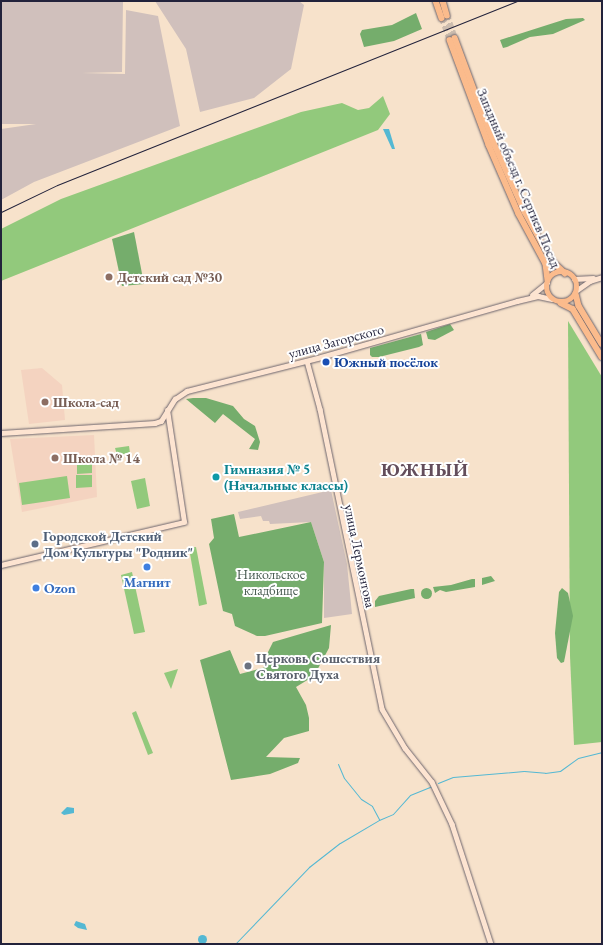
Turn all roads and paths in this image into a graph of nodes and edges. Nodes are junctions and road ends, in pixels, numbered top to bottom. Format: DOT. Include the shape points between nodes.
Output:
graph roads {
  1 [pos="436,1"];
  2 [pos="443,1"];
  3 [pos="566,273"];
  4 [pos="602,277"];
  5 [pos="574,278"];
  6 [pos="548,282"];
  7 [pos="576,292"];
  8 [pos="552,299"];
  9 [pos="517,301"];
  10 [pos="561,303"];
  11 [pos="602,344"];
  12 [pos="602,357"];
  13 [pos="307,361"];
  14 [pos="167,410"];
  15 [pos="1,433"];
  16 [pos="1,565"];
  17 [pos="491,944"];
  1 -- 2 [label="main road" via="444,16"];
  3 -- 5 [label="main road"];
  3 -- 6 [label="main road" via="556,273"];
  3 -- 6 [label="main road, Западный объезд г. Сергиев Посад" via="552,261 525,212 452,39 489,145 519,214 546,264"];
  4 -- 5 [label="main road"];
  4 -- 7 [label="main road" via="590,281"];
  5 -- 7 [label="main road"];
  6 -- 8 [label="main road" via="548,294"];
  6 -- 9 [label="main road" via="540,291"];
  7 -- 10 [label="main road" via="571,300"];
  7 -- 11 [label="main road" via="579,306"];
  8 -- 9 [label="main road" via="538,296"];
  8 -- 10 [label="main road"];
  9 -- 13 [label="main road, улица Загорского"];
  10 -- 12 [label="main road" via="572,309"];
  13 -- 14 [label="main road, улица Загорского" via="186,391 175,399"];
  13 -- 17 [label="main road, улица Лермонтова" via="320,408 382,709 405,748 432,782 464,856"];
  14 -- 15 [label="main road, улица Загорского" via="161,421 155,423"];
  14 -- 16 [label="main road" via="184,522"];
}
